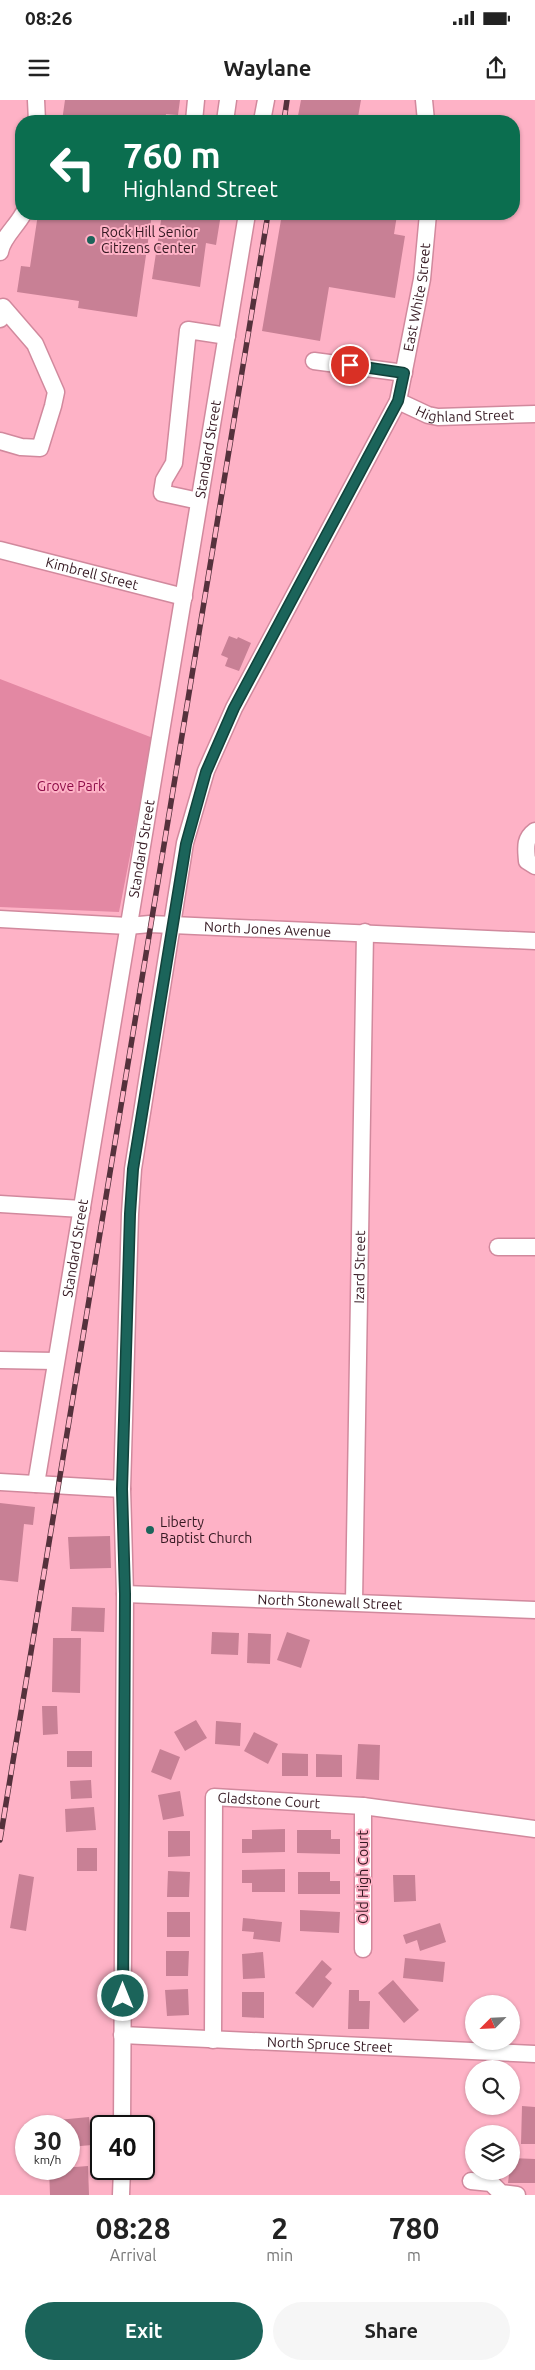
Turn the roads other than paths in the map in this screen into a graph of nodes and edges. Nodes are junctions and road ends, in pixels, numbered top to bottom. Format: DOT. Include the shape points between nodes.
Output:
graph roads {
  1 [pos="36,100"];
  2 [pos="196,100"];
  3 [pos="228,100"];
  4 [pos="266,100"];
  5 [pos="424,100"];
  6 [pos="37,115"];
  7 [pos="195,115"];
  8 [pos="226,115"];
  9 [pos="263,115"];
  10 [pos="425,115"];
  11 [pos="20,220"];
  12 [pos="246,220"];
  13 [pos="427,220"];
  14 [pos="0,252"];
  15 [pos="1,310"];
  16 [pos="227,336"];
  17 [pos="314,361"];
  18 [pos="404,373"];
  19 [pos="398,401"];
  20 [pos="535,414"];
  21 [pos="0,441"];
  22 [pos="199,501"];
  23 [pos="0,550"];
  24 [pos="184,597"];
  25 [pos="535,830"];
  26 [pos="535,866"];
  27 [pos="0,919"];
  28 [pos="172,924"];
  29 [pos="128,926"];
  30 [pos="365,932"];
  31 [pos="535,941"];
  32 [pos="0,1204"];
  33 [pos="82,1209"];
  34 [pos="498,1247"];
  35 [pos="535,1247"];
  36 [pos="0,1360"];
  37 [pos="55,1361"];
  38 [pos="0,1482"];
  39 [pos="36,1484"];
  40 [pos="122,1489"];
  41 [pos="125,1594"];
  42 [pos="354,1602"];
  43 [pos="535,1610"];
  44 [pos="363,1806"];
  45 [pos="535,1829"];
  46 [pos="364,1949"];
  47 [pos="122,2035"];
  48 [pos="213,2040"];
  49 [pos="535,2054"];
  50 [pos="122,2115"];
  51 [pos="122,2180"];
  52 [pos="471,2181"];
  53 [pos="122,2195"];
  54 [pos="517,2195"];
  1 -- 6 [label="street"];
  2 -- 7 [label="street"];
  3 -- 8 [label="street"];
  4 -- 9 [label="street"];
  5 -- 10 [label="street"];
  11 -- 14 [label="street" via="2,243"];
  12 -- 16 [label="street, Standard Street"];
  13 -- 18 [label="street, East White Street" via="422,279"];
  15 -- 21 [label="street" via="35,344 56,392 40,448"];
  16 -- 22 [label="street, Standard Street"];
  16 -- 22 [label="street" via="188,330 174,463 164,480 162,492"];
  17 -- 18 [label="street"];
  18 -- 19 [label="street, East White Street"];
  19 -- 20 [label="street, Highland Street" via="438,417"];
  19 -- 28 [label="street, East White Street" via="234,708 206,772 186,844"];
  22 -- 24 [label="street, Standard Street"];
  23 -- 24 [label="street, Kimbrell Street"];
  24 -- 29 [label="street, Standard Street"];
  25 -- 26 [label="street" via="526,844 527,861"];
  27 -- 29 [label="street, North Jones Avenue"];
  28 -- 29 [label="street, North Jones Avenue"];
  28 -- 30 [label="street, North Jones Avenue"];
  28 -- 40 [label="street, East White Street" via="133,1169"];
  29 -- 33 [label="street, Standard Street"];
  30 -- 31 [label="street, North Jones Avenue"];
  30 -- 42 [label="street, Izard Street"];
  32 -- 33 [label="street"];
  33 -- 37 [label="street, Standard Street"];
  34 -- 35 [label="street"];
  36 -- 37 [label="street"];
  37 -- 39 [label="street, Standard Street"];
  38 -- 39 [label="street"];
  39 -- 40 [label="street"];
  40 -- 41 [label="street, East White Street"];
  41 -- 42 [label="street, North Stonewall Street"];
  41 -- 47 [label="street, East White Street"];
  42 -- 43 [label="street, North Stonewall Street"];
  44 -- 45 [label="street, Gladstone Court"];
  44 -- 46 [label="street, Old High Court"];
  44 -- 48 [label="street, Gladstone Court" via="214,1797"];
  47 -- 48 [label="street, North Spruce Street"];
  47 -- 50 [label="street, East White Street"];
  48 -- 49 [label="street, North Spruce Street"];
  51 -- 53 [label="street"];
  52 -- 54 [label="street" via="491,2183 501,2193"];
}
